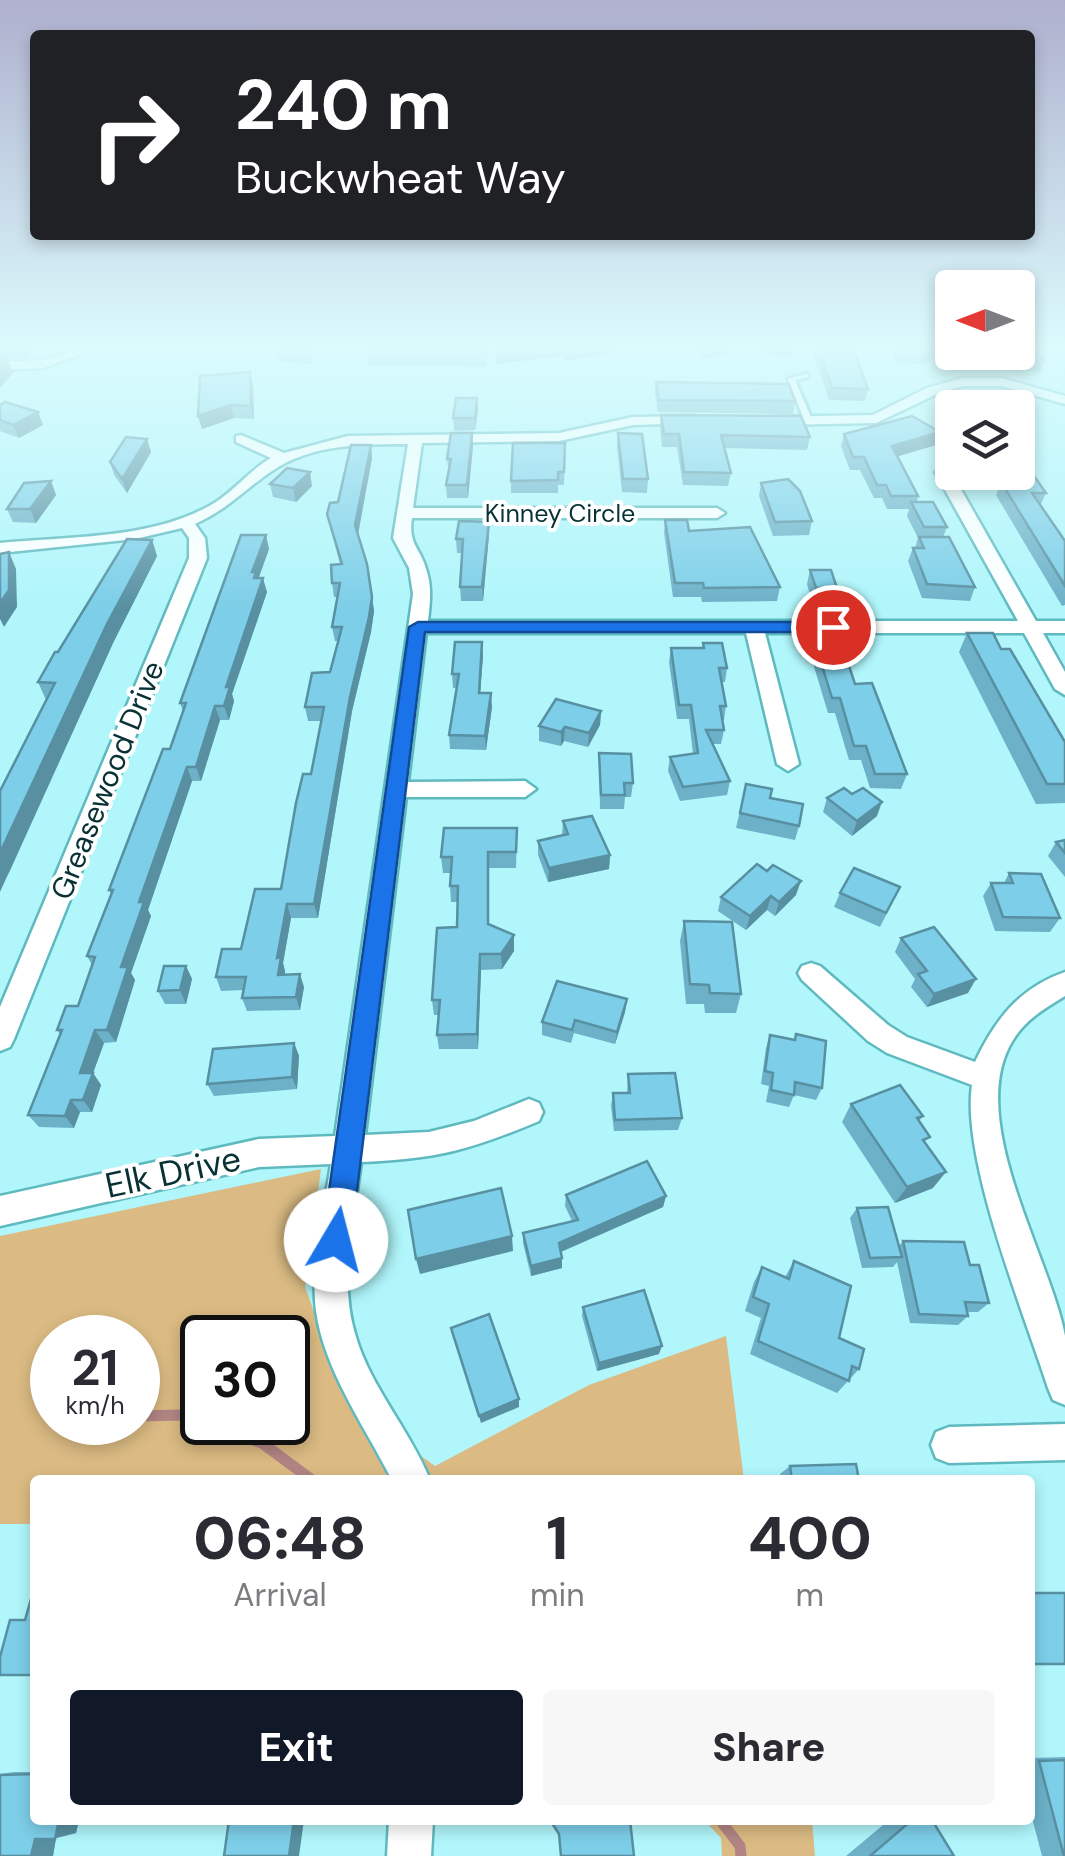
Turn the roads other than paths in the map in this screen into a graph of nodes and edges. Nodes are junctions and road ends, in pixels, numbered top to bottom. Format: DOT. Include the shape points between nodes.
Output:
graph roads {
  1 [pos="566,436"];
  2 [pos="416,438"];
  3 [pos="241,439"];
  4 [pos="283,458"];
  5 [pos="952,490"];
  6 [pos="404,513"];
  7 [pos="717,513"];
  8 [pos="186,522"];
  9 [pos="0,548"];
  10 [pos="418,627"];
  11 [pos="754,627"];
  12 [pos="1029,627"];
  13 [pos="1065,627"];
  14 [pos="1065,689"];
  15 [pos="788,764"];
  16 [pos="525,789"];
  17 [pos="396,790"];
  18 [pos="811,973"];
  19 [pos="1065,983"];
  20 [pos="0,1039"];
  21 [pos="985,1078"];
  22 [pos="529,1112"];
  23 [pos="348,1150"];
  24 [pos="0,1211"];
  25 [pos="1065,1388"];
  26 [pos="1065,1442"];
  27 [pos="949,1445"];
  28 [pos="409,1475"];
  29 [pos="412,1825"];
  30 [pos="409,1856"];
  1 -- 2 [label="street"];
  2 -- 4 [label="street" via="348,440"];
  2 -- 6 [label="street"];
  3 -- 4 [label="street"];
  4 -- 8 [label="street" via="222,505"];
  5 -- 12 [label="street"];
  6 -- 7 [label="street, Kinney Circle"];
  6 -- 10 [label="street" via="402,538 422,581"];
  8 -- 9 [label="street"];
  8 -- 20 [label="street, Greasewood Drive" via="198,538 198,558"];
  10 -- 11 [label="street"];
  10 -- 17 [label="street"];
  11 -- 12 [label="street"];
  11 -- 15 [label="street"];
  12 -- 13 [label="street"];
  12 -- 14 [label="street"];
  16 -- 17 [label="street"];
  17 -- 23 [label="street"];
  18 -- 21 [label="street" via="897,1045"];
  19 -- 21 [label="street" via="1013,1018"];
  21 -- 25 [label="street" via="987,1146"];
  22 -- 23 [label="street, Elk Drive" via="430,1146"];
  23 -- 24 [label="street, Elk Drive" via="223,1159"];
  23 -- 28 [label="street" via="332,1309 340,1347"];
  26 -- 27 [label="street"];
  29 -- 30 [label="street"];
}
